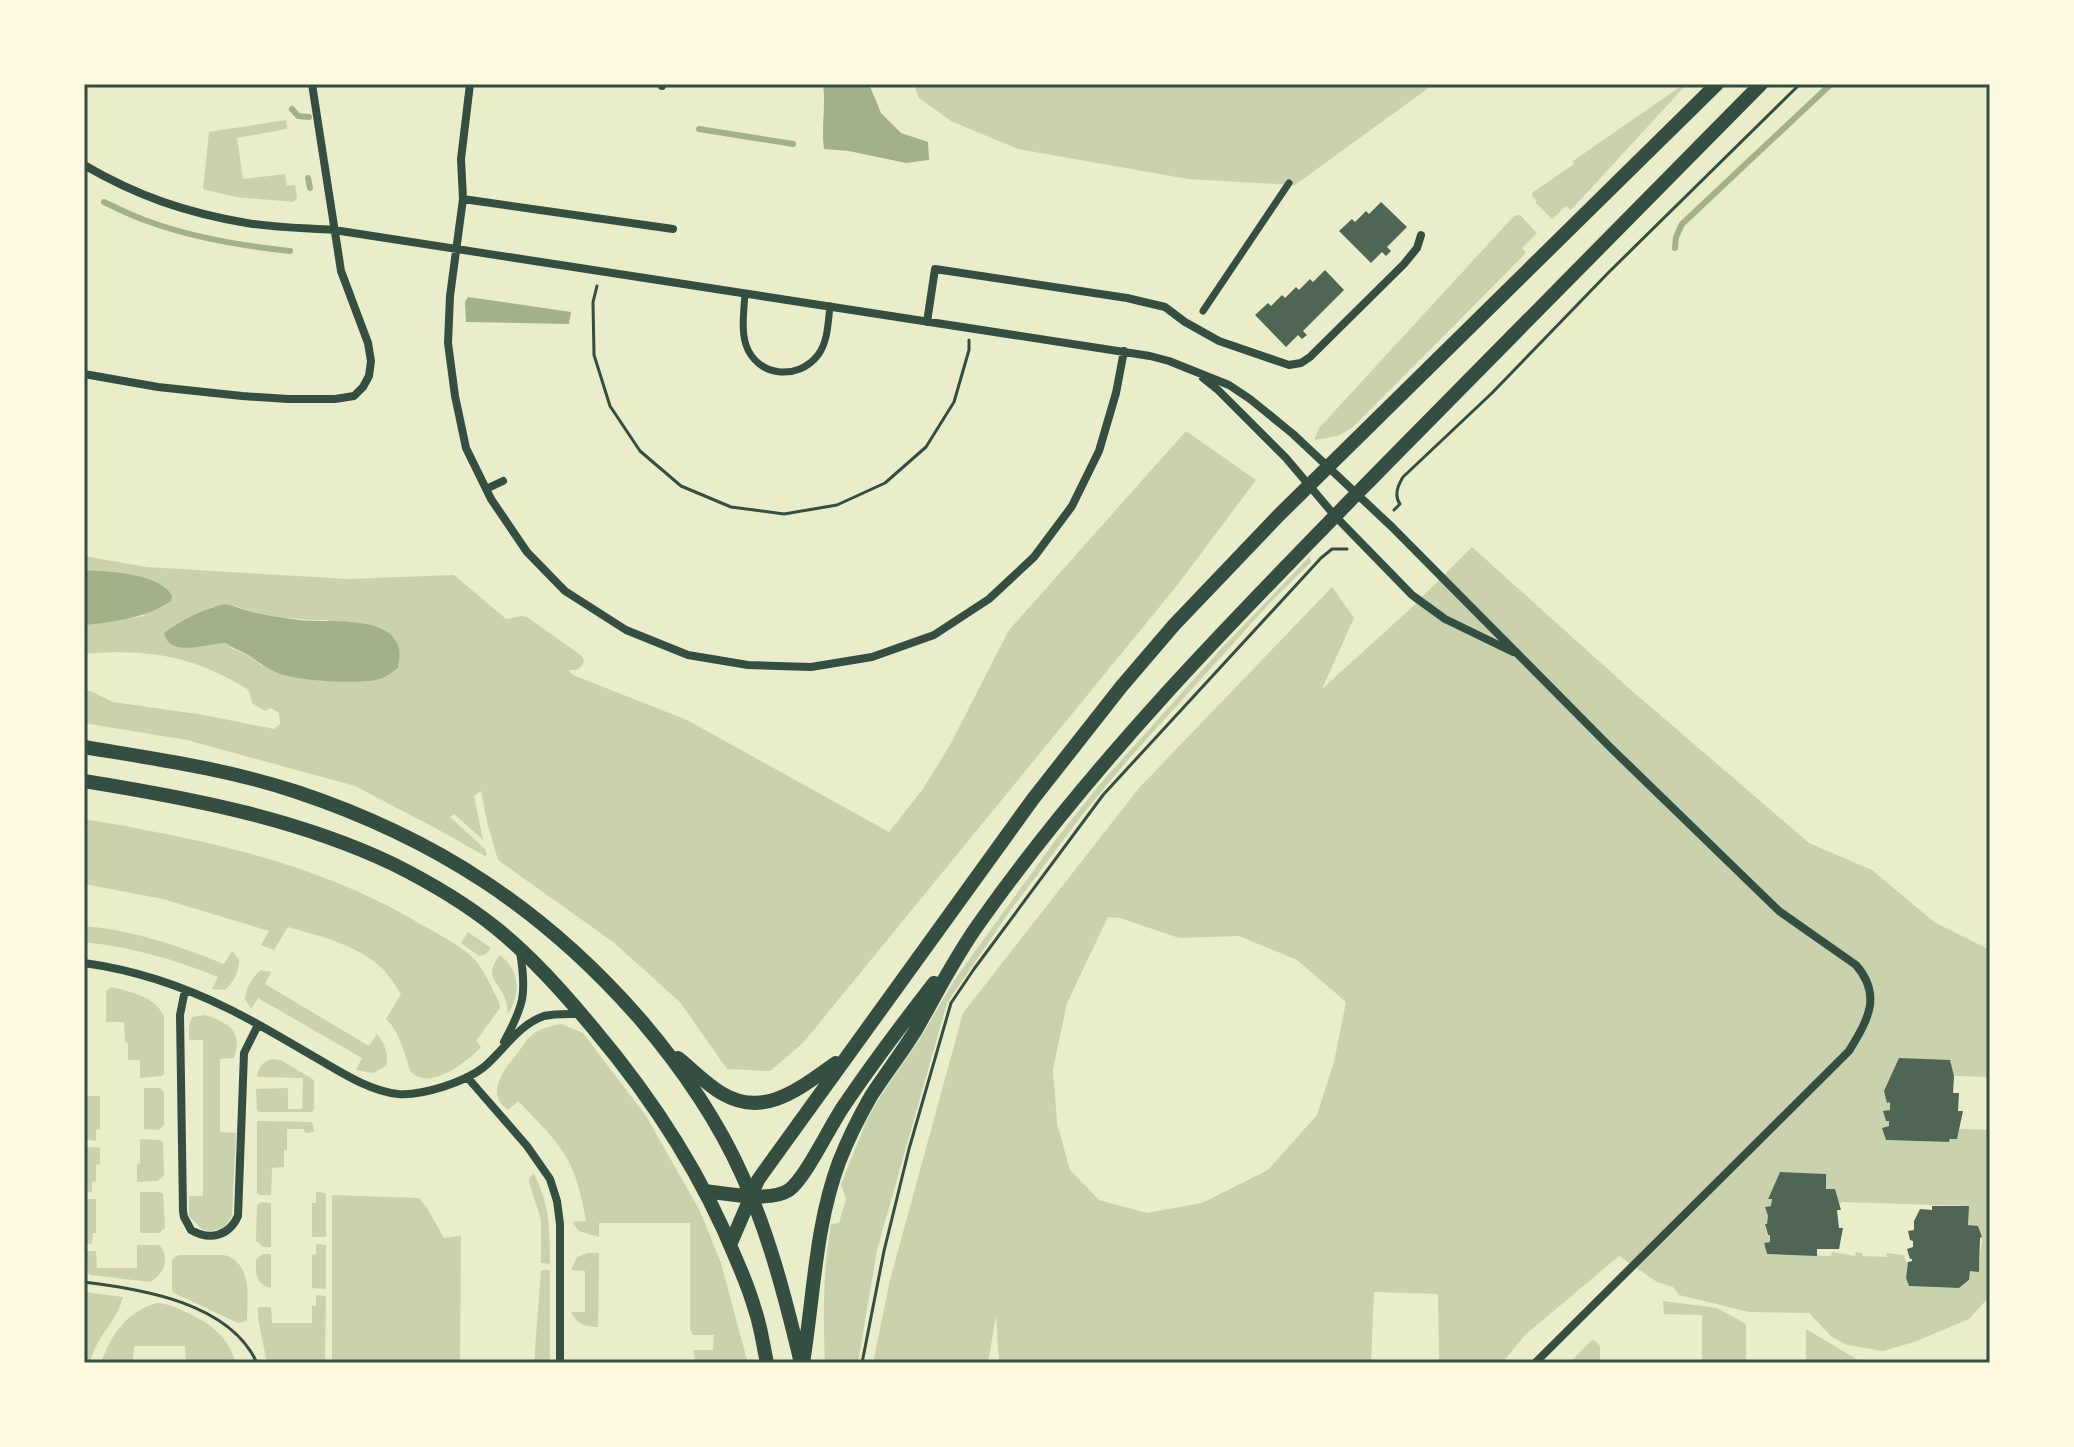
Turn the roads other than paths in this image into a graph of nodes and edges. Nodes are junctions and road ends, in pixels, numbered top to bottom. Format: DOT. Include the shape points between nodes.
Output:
graph roads {
  1 [pos="312,84"];
  2 [pos="470,84"];
  3 [pos="1717,84"];
  4 [pos="1761,84"];
  5 [pos="84,165"];
  6 [pos="1289,183"];
  7 [pos="463,199"];
  8 [pos="673,229"];
  9 [pos="334,230"];
  10 [pos="1421,235"];
  11 [pos="457,249"];
  12 [pos="745,294"];
  13 [pos="830,306"];
  14 [pos="1203,311"];
  15 [pos="927,322"];
  16 [pos="1124,351"];
  17 [pos="1192,370"];
  18 [pos="84,374"];
  19 [pos="1329,467"];
  20 [pos="503,481"];
  21 [pos="1309,486"];
  22 [pos="486,489"];
  23 [pos="1357,494"];
  24 [pos="1335,516"];
  25 [pos="1521,656"];
  26 [pos="84,747"];
  27 [pos="84,781"];
  28 [pos="971,935"];
  29 [pos="520,948"];
  30 [pos="84,963"];
  31 [pos="185,990"];
  32 [pos="582,1014"];
  33 [pos="258,1025"];
  34 [pos="660,1043"];
  35 [pos="500,1050"];
  36 [pos="847,1056"];
  37 [pos="1822,1064"];
  38 [pos="1829,1071"];
  39 [pos="467,1077"];
  40 [pos="704,1191"];
  41 [pos="751,1195"];
  42 [pos="730,1245"];
  43 [pos="560,1363"];
  44 [pos="767,1363"];
  45 [pos="802,1363"];
  46 [pos="1535,1363"];
  1 -- 9 [label="street"];
  2 -- 7 [label="street" via="461,159"];
  3 -- 19 [label="main road"];
  4 -- 23 [label="main road"];
  5 -- 9 [label="street" via="152,200 207,215"];
  6 -- 14 [label="street"];
  7 -- 8 [label="street"];
  7 -- 11 [label="street"];
  9 -- 11 [label="street"];
  9 -- 18 [label="street" via="341,271 371,361 369,376 354,396 228,395"];
  10 -- 15 [label="street" via="1404,264 1301,363 1289,365 1219,341 1165,307 935,269"];
  11 -- 12 [label="street"];
  11 -- 22 [label="street" via="448,343 466,448"];
  12 -- 13 [label="street"];
  12 -- 13 [label="street" via="747,346 765,367 779,373 807,367 817,356"];
  13 -- 15 [label="street"];
  15 -- 16 [label="street"];
  16 -- 17 [label="street"];
  16 -- 22 [label="street" via="1099,451 1072,506 1034,557 989,599 934,635 872,657 811,667 748,665 688,655 626,630 565,591 527,552"];
  17 -- 19 [label="street" via="1250,399"];
  17 -- 21 [label="street" via="1281,452"];
  19 -- 21 [label="main road"];
  19 -- 23 [label="street"];
  20 -- 22 [label="street"];
  21 -- 24 [label="street"];
  21 -- 36 [label="main road" via="1222,573 1121,687 1015,823"];
  23 -- 24 [label="main road"];
  23 -- 25 [label="street"];
  24 -- 25 [label="street" via="1412,595 1445,619"];
  24 -- 28 [label="main road" via="1078,794"];
  25 -- 38 [label="street" via="1779,911 1866,976 1866,1022"];
  26 -- 34 [label="main road" via="282,788 407,836 492,886 560,937"];
  27 -- 29 [label="main road" via="229,809 337,841 438,889"];
  28 -- 41 [label="main road" via="893,1036 796,1184 777,1195"];
  28 -- 45 [label="main road" via="871,1097 840,1161 821,1225"];
  29 -- 32 [label="main road"];
  29 -- 35 [label="street" via="523,1003"];
  30 -- 31 [label="street" via="118,967"];
  31 -- 33 [label="street"];
  31 -- 33 [label="street" via="180,1015 183,1211 191,1230 205,1236 227,1232 238,1216 244,1053"];
  32 -- 35 [label="street" via="543,1017"];
  32 -- 40 [label="main road" via="650,1100"];
  33 -- 39 [label="street" via="377,1089 420,1092"];
  34 -- 36 [label="main road" via="719,1092 745,1102 790,1095"];
  34 -- 41 [label="main road" via="726,1142"];
  35 -- 39 [label="street"];
  36 -- 41 [label="main road"];
  37 -- 38 [label="street"];
  38 -- 46 [label="street"];
  39 -- 43 [label="street" via="550,1179 560,1224"];
  40 -- 41 [label="main road"];
  40 -- 42 [label="main road"];
  41 -- 42 [label="main road"];
  41 -- 45 [label="main road"];
  42 -- 44 [label="main road" via="755,1309"];
}
